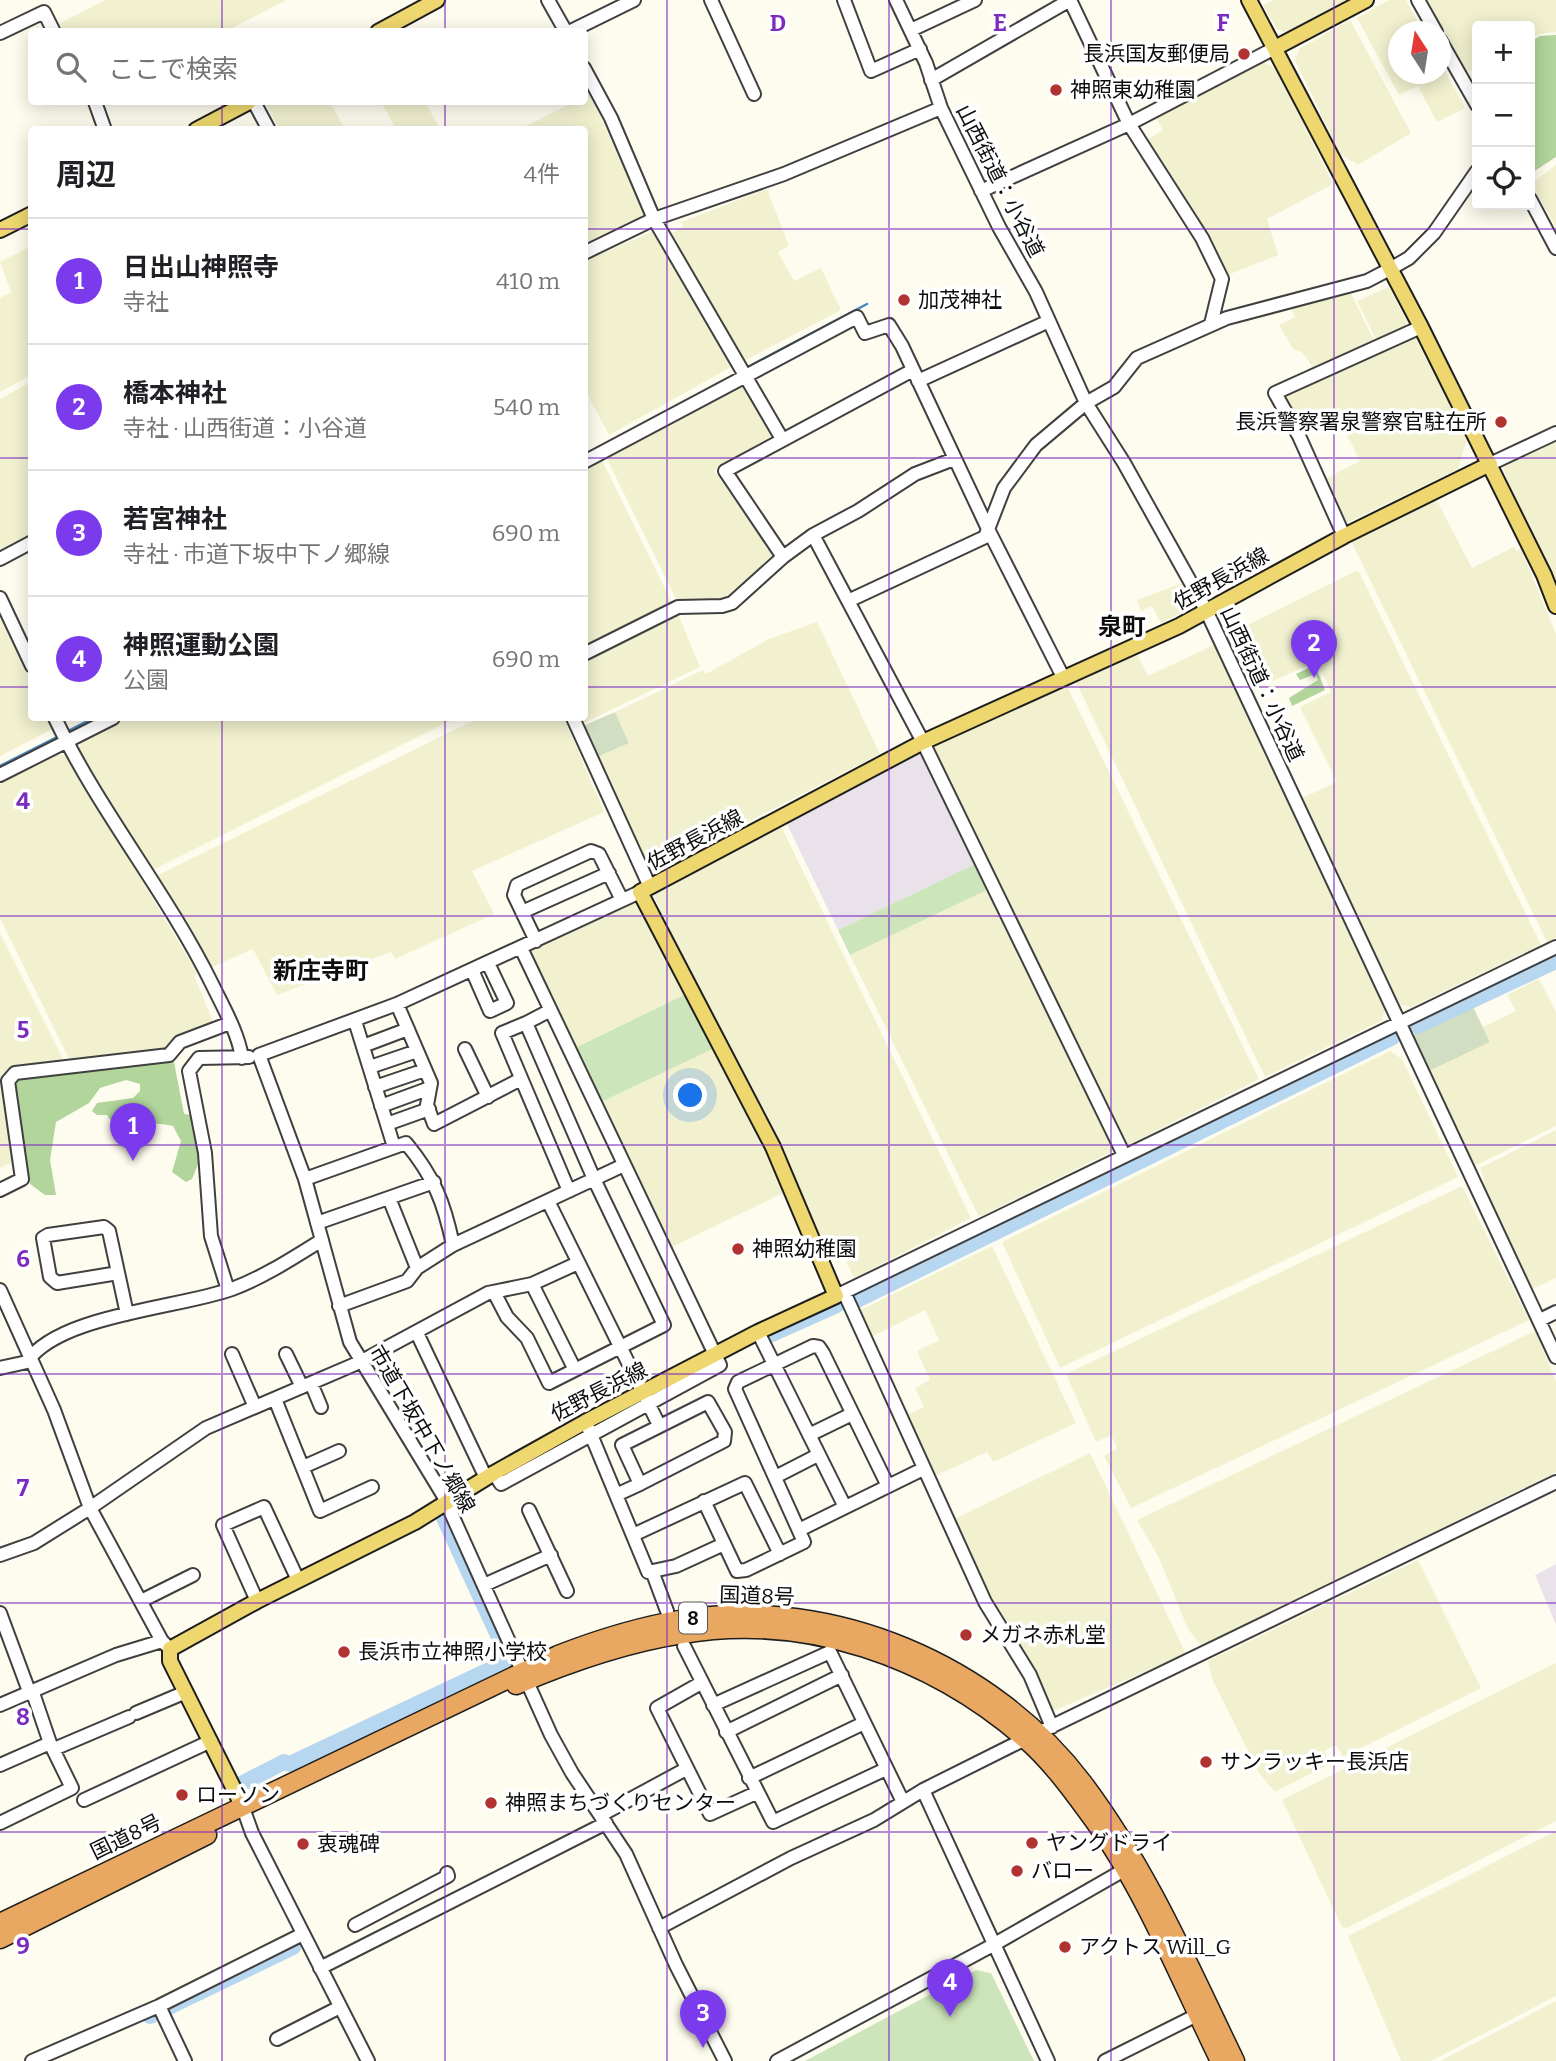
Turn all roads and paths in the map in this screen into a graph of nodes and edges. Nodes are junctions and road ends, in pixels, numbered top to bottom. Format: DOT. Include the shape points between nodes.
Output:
graph roads {
  1 [pos="437,0"];
  2 [pos="548,0"];
  3 [pos="634,0"];
  4 [pos="711,0"];
  5 [pos="844,0"];
  6 [pos="896,0"];
  7 [pos="975,0"];
  8 [pos="1070,0"];
  9 [pos="1249,0"];
  10 [pos="1366,0"];
  11 [pos="1418,0"];
  12 [pos="1430,21"];
  13 [pos="52,28"];
  14 [pos="384,28"];
  15 [pos="565,28"];
  16 [pos="575,28"];
  17 [pos="911,30"];
  18 [pos="0,33"];
  19 [pos="1275,48"];
  20 [pos="919,49"];
  21 [pos="1451,59"];
  22 [pos="588,75"];
  23 [pos="931,80"];
  24 [pos="754,94"];
  25 [pos="1472,96"];
  26 [pos="96,105"];
  27 [pos="246,105"];
  28 [pos="254,105"];
  29 [pos="941,108"];
  30 [pos="1129,124"];
  31 [pos="104,126"];
  32 [pos="204,126"];
  33 [pos="267,126"];
  34 [pos="1472,178"];
  35 [pos="981,191"];
  36 [pos="1535,208"];
  37 [pos="28,216"];
  38 [pos="654,219"];
  39 [pos="0,230"];
  40 [pos="1556,247"];
  41 [pos="588,251"];
  42 [pos="1390,269"];
  43 [pos="1049,321"];
  44 [pos="1211,324"];
  45 [pos="1421,327"];
  46 [pos="916,376"];
  47 [pos="745,377"];
  48 [pos="1086,403"];
  49 [pos="1556,433"];
  50 [pos="782,439"];
  51 [pos="588,459"];
  52 [pos="954,459"];
  53 [pos="1490,464"];
  54 [pos="989,531"];
  55 [pos="813,535"];
  56 [pos="1345,536"];
  57 [pos="28,544"];
  58 [pos="783,557"];
  59 [pos="0,559"];
  60 [pos="0,598"];
  61 [pos="848,601"];
  62 [pos="1556,607"];
  63 [pos="1206,610"];
  64 [pos="588,652"];
  65 [pos="28,658"];
  66 [pos="1064,679"];
  67 [pos="56,721"];
  68 [pos="105,721"];
  69 [pos="574,721"];
  70 [pos="64,736"];
  71 [pos="923,742"];
  72 [pos="0,775"];
  73 [pos="609,873"];
  74 [pos="645,890"];
  75 [pos="622,900"];
  76 [pos="522,912"];
  77 [pos="536,941"];
  78 [pos="1556,947"];
  79 [pos="522,948"];
  80 [pos="488,963"];
  81 [pos="472,970"];
  82 [pos="397,1004"];
  83 [pos="550,1011"];
  84 [pos="355,1021"];
  85 [pos="1398,1021"];
  86 [pos="230,1023"];
  87 [pos="526,1023"];
  88 [pos="408,1029"];
  89 [pos="363,1045"];
  90 [pos="466,1049"];
  91 [pos="417,1051"];
  92 [pos="259,1055"];
  93 [pos="242,1058"];
  94 [pos="370,1067"];
  95 [pos="425,1070"];
  96 [pos="521,1079"];
  97 [pos="376,1087"];
  98 [pos="430,1088"];
  99 [pos="488,1097"];
  100 [pos="381,1106"];
  101 [pos="429,1109"];
  102 [pos="387,1124"];
  103 [pos="394,1147"];
  104 [pos="1124,1155"];
  105 [pos="624,1165"];
  106 [pos="594,1179"];
  107 [pos="304,1180"];
  108 [pos="434,1182"];
  109 [pos="0,1190"];
  110 [pos="569,1191"];
  111 [pos="389,1198"];
  112 [pos="548,1201"];
  113 [pos="317,1223"];
  114 [pos="322,1240"];
  115 [pos="453,1245"];
  116 [pos="578,1263"];
  117 [pos="417,1268"];
  118 [pos="118,1273"];
  119 [pos="532,1284"];
  120 [pos="0,1290"];
  121 [pos="228,1290"];
  122 [pos="495,1294"];
  123 [pos="840,1294"];
  124 [pos="340,1306"];
  125 [pos="1556,1312"];
  126 [pos="127,1314"];
  127 [pos="1540,1320"];
  128 [pos="758,1332"];
  129 [pos="417,1333"];
  130 [pos="620,1348"];
  131 [pos="232,1354"];
  132 [pos="286,1354"];
  133 [pos="31,1356"];
  134 [pos="1556,1357"];
  135 [pos="717,1359"];
  136 [pos="360,1362"];
  137 [pos="775,1365"];
  138 [pos="0,1368"];
  139 [pos="575,1370"];
  140 [pos="306,1385"];
  141 [pos="645,1398"];
  142 [pos="275,1399"];
  143 [pos="255,1407"];
  144 [pos="321,1407"];
  145 [pos="852,1415"];
  146 [pos="659,1425"];
  147 [pos="588,1428"];
  148 [pos="809,1435"];
  149 [pos="339,1451"];
  150 [pos="818,1455"];
  151 [pos="303,1466"];
  152 [pos="923,1469"];
  153 [pos="777,1476"];
  154 [pos="494,1477"];
  155 [pos="1556,1482"];
  156 [pos="640,1483"];
  157 [pos="888,1486"];
  158 [pos="372,1487"];
  159 [pos="616,1495"];
  160 [pos="704,1502"];
  161 [pos="446,1504"];
  162 [pos="845,1507"];
  163 [pos="90,1508"];
  164 [pos="529,1510"];
  165 [pos="801,1529"];
  166 [pos="633,1535"];
  167 [pos="724,1544"];
  168 [pos="780,1554"];
  169 [pos="0,1555"];
  170 [pos="551,1555"];
  171 [pos="652,1571"];
  172 [pos="193,1574"];
  173 [pos="298,1580"];
  174 [pos="484,1585"];
  175 [pos="567,1591"];
  176 [pos="141,1601"];
  177 [pos="257,1601"];
  178 [pos="667,1611"];
  179 [pos="0,1613"];
  180 [pos="166,1645"];
  181 [pos="684,1646"];
  182 [pos="525,1674"];
  183 [pos="842,1675"];
  184 [pos="701,1682"];
  185 [pos="186,1692"];
  186 [pos="32,1693"];
  187 [pos="0,1705"];
  188 [pos="713,1705"];
  189 [pos="864,1723"];
  190 [pos="726,1731"];
  191 [pos="1039,1733"];
  192 [pos="211,1741"];
  193 [pos="52,1746"];
  194 [pos="0,1765"];
  195 [pos="686,1769"];
  196 [pos="886,1769"];
  197 [pos="749,1779"];
  198 [pos="923,1790"];
  199 [pos="756,1793"];
  200 [pos="84,1800"];
  201 [pos="903,1802"];
  202 [pos="244,1810"];
  203 [pos="603,1819"];
  204 [pos="0,1823"];
  205 [pos="1124,1871"];
  206 [pos="447,1873"];
  207 [pos="378,1914"];
  208 [pos="0,1923"];
  209 [pos="355,1925"];
  210 [pos="659,1928"];
  211 [pos="303,1934"];
  212 [pos="389,1934"];
  213 [pos="0,1939"];
  214 [pos="993,1945"];
  215 [pos="320,1968"];
  216 [pos="159,2006"];
  217 [pos="340,2007"];
  218 [pos="1197,2015"];
  219 [pos="277,2039"];
  220 [pos="32,2061"];
  221 [pos="186,2061"];
  222 [pos="368,2061"];
  223 [pos="725,2061"];
  224 [pos="777,2061"];
  225 [pos="1048,2061"];
  226 [pos="1105,2061"];
  227 [pos="1220,2061"];
  228 [pos="1235,2061"];
  1 -- 14 [label="main road"];
  2 -- 15 [label="street"];
  3 -- 16 [label="street"];
  4 -- 24 [label="street"];
  5 -- 20 [label="street" via="871,71"];
  6 -- 17 [label="street, 山西街道：小谷道"];
  7 -- 17 [label="street"];
  8 -- 23 [label="street"];
  8 -- 30 [label="street"];
  9 -- 19 [label="main road"];
  10 -- 19 [label="main road"];
  11 -- 12 [label="street"];
  13 -- 18 [label="street" via="44,12"];
  17 -- 20 [label="street, 山西街道：小谷道"];
  19 -- 30 [label="street"];
  19 -- 42 [label="main road"];
  20 -- 23 [label="street, 山西街道：小谷道"];
  21 -- 25 [label="street"];
  22 -- 38 [label="street"];
  23 -- 29 [label="street, 山西街道：小谷道"];
  26 -- 31 [label="street"];
  27 -- 32 [label="main road"];
  28 -- 33 [label="street"];
  29 -- 35 [label="street, 山西街道：小谷道"];
  29 -- 38 [label="street" via="784,174"];
  30 -- 35 [label="street"];
  30 -- 44 [label="street" via="1202,238 1222,279"];
  34 -- 42 [label="street" via="1434,233 1409,258"];
  35 -- 43 [label="street, 山西街道：小谷道"];
  36 -- 40 [label="street"];
  37 -- 39 [label="main road"];
  38 -- 41 [label="street"];
  38 -- 47 [label="street"];
  42 -- 44 [label="street" via="1367,281"];
  42 -- 45 [label="main road"];
  43 -- 46 [label="street"];
  43 -- 48 [label="street, 山西街道：小谷道"];
  44 -- 48 [label="street" via="1137,358 1114,387"];
  45 -- 53 [label="main road"];
  45 -- 56 [label="street" via="1275,393"];
  46 -- 47 [label="street" via="888,325 864,333 857,317"];
  46 -- 50 [label="street"];
  46 -- 52 [label="street"];
  47 -- 50 [label="street"];
  47 -- 51 [label="street"];
  48 -- 54 [label="street" via="1036,445 1004,488"];
  48 -- 63 [label="street, 山西街道：小谷道"];
  49 -- 53 [label="street"];
  50 -- 58 [label="street" via="724,471"];
  52 -- 54 [label="street"];
  52 -- 55 [label="street" via="915,474"];
  53 -- 56 [label="main road, 佐野長浜線"];
  53 -- 62 [label="main road"];
  54 -- 61 [label="street" via="985,537"];
  54 -- 66 [label="street"];
  55 -- 58 [label="street"];
  55 -- 61 [label="street"];
  56 -- 63 [label="main road, 佐野長浜線"];
  57 -- 59 [label="street"];
  58 -- 64 [label="street" via="732,603 678,607"];
  60 -- 65 [label="street"];
  61 -- 71 [label="street"];
  63 -- 66 [label="main road, 佐野長浜線"];
  63 -- 85 [label="street, 山西街道：小谷道"];
  66 -- 71 [label="main road, 佐野長浜線"];
  67 -- 70 [label="street"];
  68 -- 70 [label="street"];
  69 -- 74 [label="street"];
  70 -- 72 [label="street"];
  70 -- 86 [label="street" via="88,783 188,936"];
  71 -- 74 [label="main road, 佐野長浜線"];
  71 -- 104 [label="street"];
  73 -- 75 [label="street"];
  73 -- 76 [label="street"];
  73 -- 76 [label="street" via="599,854 591,851 552,867 517,885 514,895"];
  74 -- 75 [label="street"];
  74 -- 123 [label="main road, 佐野長浜線" via="774,1147"];
  75 -- 77 [label="street"];
  76 -- 77 [label="street"];
  77 -- 79 [label="street"];
  78 -- 85 [label="street"];
  79 -- 80 [label="street"];
  79 -- 83 [label="street"];
  80 -- 81 [label="street"];
  80 -- 81 [label="street" via="507,1003 490,1011"];
  81 -- 82 [label="street"];
  82 -- 84 [label="street"];
  82 -- 88 [label="street"];
  83 -- 87 [label="street"];
  83 -- 105 [label="street"];
  84 -- 89 [label="street"];
  84 -- 92 [label="street"];
  85 -- 104 [label="street"];
  85 -- 127 [label="street, 山西街道：小谷道"];
  86 -- 93 [label="street"];
  86 -- 109 [label="street" via="180,1042 169,1055 15,1073 8,1081 22,1179"];
  87 -- 96 [label="street" via="502,1033"];
  87 -- 106 [label="street"];
  88 -- 89 [label="street"];
  88 -- 91 [label="street"];
  89 -- 94 [label="street"];
  90 -- 99 [label="street"];
  91 -- 94 [label="street"];
  91 -- 95 [label="street"];
  92 -- 93 [label="street"];
  92 -- 107 [label="street, 市道下坂中下ノ郷線"];
  93 -- 121 [label="street" via="199,1058 189,1071 205,1153 211,1237"];
  94 -- 97 [label="street"];
  95 -- 97 [label="street"];
  95 -- 98 [label="street"];
  96 -- 99 [label="street"];
  96 -- 110 [label="street"];
  97 -- 100 [label="street"];
  98 -- 100 [label="street"];
  98 -- 101 [label="street"];
  99 -- 101 [label="street" via="434,1124"];
  100 -- 102 [label="street"];
  101 -- 102 [label="street"];
  102 -- 103 [label="street"];
  103 -- 107 [label="street"];
  103 -- 108 [label="street" via="406,1143"];
  104 -- 123 [label="street"];
  105 -- 106 [label="street"];
  105 -- 135 [label="street"];
  106 -- 110 [label="street"];
  106 -- 130 [label="street" via="664,1325"];
  107 -- 113 [label="street, 市道下坂中下ノ郷線"];
  108 -- 111 [label="street"];
  108 -- 115 [label="street" via="445,1203"];
  110 -- 112 [label="street"];
  111 -- 113 [label="street"];
  111 -- 117 [label="street"];
  112 -- 115 [label="street"];
  112 -- 116 [label="street"];
  113 -- 114 [label="street, 市道下坂中下ノ郷線"];
  114 -- 121 [label="street"];
  114 -- 124 [label="street, 市道下坂中下ノ郷線"];
  115 -- 117 [label="street"];
  116 -- 119 [label="street"];
  116 -- 130 [label="street"];
  117 -- 124 [label="street" via="407,1281"];
  118 -- 118 [label="street" via="109,1231 104,1227 43,1238 50,1277 57,1283"];
  118 -- 126 [label="street"];
  119 -- 122 [label="street"];
  119 -- 139 [label="street"];
  120 -- 133 [label="street"];
  121 -- 126 [label="street"];
  122 -- 129 [label="street" via="488,1293"];
  122 -- 139 [label="street" via="507,1317 527,1338 549,1383"];
  123 -- 128 [label="main road, 佐野長浜線"];
  123 -- 152 [label="street"];
  124 -- 136 [label="street, 市道下坂中下ノ郷線"];
  125 -- 127 [label="street"];
  126 -- 133 [label="street" via="56,1337"];
  127 -- 134 [label="street, 山西街道：小谷道"];
  128 -- 135 [label="main road, 佐野長浜線"];
  128 -- 137 [label="street"];
  129 -- 136 [label="street"];
  129 -- 154 [label="street"];
  130 -- 139 [label="street"];
  130 -- 141 [label="street"];
  131 -- 143 [label="street"];
  132 -- 140 [label="street"];
  133 -- 138 [label="street" via="27,1362"];
  133 -- 163 [label="street"];
  135 -- 141 [label="main road, 佐野長浜線"];
  136 -- 140 [label="street"];
  136 -- 161 [label="street, 市道下坂中下ノ郷線"];
  137 -- 145 [label="street" via="819,1347"];
  137 -- 148 [label="street"];
  137 -- 153 [label="street" via="738,1382 735,1389"];
  140 -- 142 [label="street"];
  140 -- 144 [label="street"];
  141 -- 146 [label="street"];
  141 -- 147 [label="main road, 佐野長浜線"];
  142 -- 143 [label="street"];
  142 -- 151 [label="street"];
  143 -- 163 [label="street" via="189,1438"];
  145 -- 148 [label="street"];
  145 -- 157 [label="street"];
  146 -- 156 [label="street" via="622,1445"];
  146 -- 156 [label="street" via="708,1402 726,1438"];
  147 -- 154 [label="main road, 佐野長浜線"];
  147 -- 159 [label="street"];
  148 -- 150 [label="street"];
  149 -- 151 [label="street"];
  150 -- 153 [label="street"];
  150 -- 162 [label="street"];
  151 -- 158 [label="street" via="320,1511"];
  152 -- 157 [label="street"];
  152 -- 191 [label="street" via="985,1602 1030,1675"];
  153 -- 165 [label="street"];
  154 -- 161 [label="main road, 佐野長浜線"];
  155 -- 191 [label="street"];
  156 -- 159 [label="street"];
  157 -- 162 [label="street"];
  159 -- 166 [label="street"];
  160 -- 166 [label="street"];
  160 -- 167 [label="street"];
  160 -- 168 [label="street" via="745,1483"];
  161 -- 173 [label="main road, 佐野長浜線"];
  161 -- 174 [label="street, 市道下坂中下ノ郷線"];
  162 -- 165 [label="street"];
  163 -- 169 [label="street" via="34,1544"];
  163 -- 176 [label="street"];
  164 -- 170 [label="street"];
  165 -- 168 [label="street" via="804,1542"];
  166 -- 171 [label="street" via="648,1572"];
  167 -- 168 [label="street" via="741,1572"];
  167 -- 171 [label="street" via="676,1566"];
  170 -- 174 [label="street"];
  170 -- 175 [label="street"];
  171 -- 178 [label="street"];
  172 -- 176 [label="street"];
  173 -- 177 [label="main road, 佐野長浜線"];
  173 -- 177 [label="street" via="264,1507 223,1525"];
  174 -- 182 [label="street, 市道下坂中下ノ郷線"];
  176 -- 180 [label="street"];
  177 -- 180 [label="main road, 佐野長浜線"];
  179 -- 186 [label="street"];
  180 -- 185 [label="main road"];
  180 -- 186 [label="street" via="116,1655"];
  181 -- 184 [label="street"];
  182 -- 191 [label="highway, 国道8号 / 8" via="601,1639 686,1619 725,1616 808,1621 892,1642 950,1668"];
  182 -- 202 [label="highway, 国道8号 / 8"];
  182 -- 203 [label="street, 市道下坂中下ノ郷線" via="556,1745"];
  183 -- 188 [label="street" via="833,1656 825,1652"];
  183 -- 189 [label="street"];
  183 -- 190 [label="street"];
  184 -- 188 [label="street"];
  184 -- 195 [label="street" via="657,1708"];
  185 -- 192 [label="main road"];
  185 -- 193 [label="street"];
  186 -- 187 [label="street"];
  186 -- 193 [label="street"];
  188 -- 190 [label="street"];
  189 -- 196 [label="street"];
  189 -- 197 [label="street"];
  190 -- 197 [label="street"];
  191 -- 198 [label="street"];
  191 -- 205 [label="highway, 国道8号 / 8"];
  191 -- 228 [label="highway, 国道8号 / 8" via="1082,1782 1148,1882"];
  192 -- 200 [label="street"];
  192 -- 202 [label="main road"];
  193 -- 194 [label="street"];
  193 -- 204 [label="street" via="72,1788"];
  195 -- 199 [label="street" via="710,1814"];
  195 -- 203 [label="street"];
  196 -- 199 [label="street" via="773,1822"];
  196 -- 201 [label="street"];
  197 -- 199 [label="street"];
  198 -- 201 [label="street"];
  198 -- 214 [label="street"];
  201 -- 210 [label="street"];
  202 -- 208 [label="highway, 国道8号 / 8"];
  202 -- 211 [label="street"];
  202 -- 213 [label="highway, 国道8号 / 8"];
  203 -- 210 [label="street, 市道下坂中下ノ郷線" via="626,1854"];
  203 -- 212 [label="street"];
  205 -- 214 [label="street"];
  205 -- 218 [label="highway, 国道8号 / 8"];
  206 -- 207 [label="street"];
  207 -- 209 [label="street"];
  207 -- 212 [label="street"];
  210 -- 223 [label="street, 市道下坂中下ノ郷線"];
  211 -- 215 [label="street"];
  211 -- 216 [label="street"];
  212 -- 215 [label="street"];
  214 -- 224 [label="street"];
  214 -- 225 [label="street"];
  215 -- 217 [label="street"];
  216 -- 220 [label="street"];
  216 -- 221 [label="street"];
  217 -- 219 [label="street"];
  217 -- 222 [label="street"];
  218 -- 226 [label="street"];
  218 -- 227 [label="highway, 国道8号 / 8"];
}
